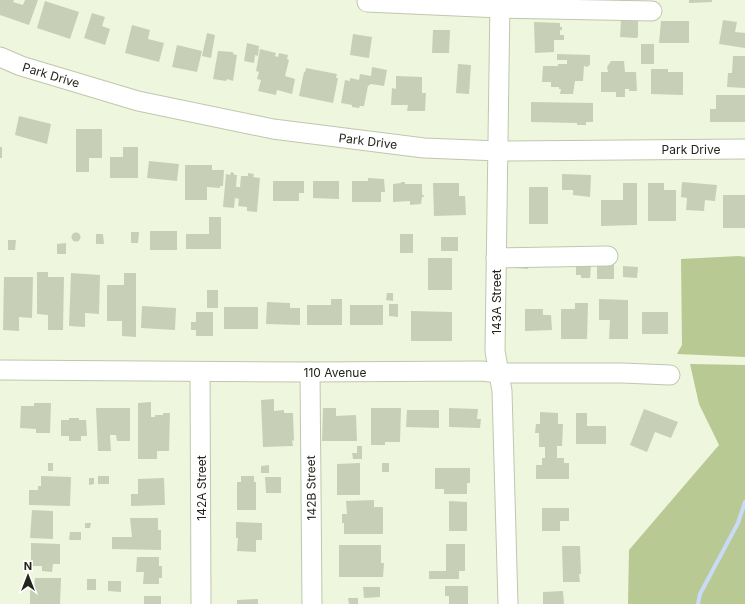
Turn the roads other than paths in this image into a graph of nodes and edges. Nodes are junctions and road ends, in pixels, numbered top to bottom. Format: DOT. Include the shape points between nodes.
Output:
graph roads {
  1 [pos="367,2"];
  2 [pos="500,4"];
  3 [pos="652,11"];
  4 [pos="0,57"];
  5 [pos="745,149"];
  6 [pos="499,151"];
  7 [pos="608,256"];
  8 [pos="496,258"];
  9 [pos="0,370"];
  10 [pos="200,372"];
  11 [pos="310,372"];
  12 [pos="499,373"];
  13 [pos="670,375"];
  14 [pos="201,604"];
  15 [pos="312,604"];
  16 [pos="508,604"];
  1 -- 2 [label="street"];
  2 -- 3 [label="street"];
  2 -- 6 [label="street, 143A Street"];
  4 -- 6 [label="street, Park Drive" via="21,66 138,102 273,129 424,148"];
  5 -- 6 [label="street, Park Drive"];
  6 -- 8 [label="street, 143A Street"];
  7 -- 8 [label="street"];
  8 -- 12 [label="street, 143A Street" via="495,351"];
  9 -- 10 [label="street, 110 Avenue"];
  10 -- 11 [label="street, 110 Avenue"];
  10 -- 14 [label="street, 142A Street"];
  11 -- 12 [label="street, 110 Avenue"];
  11 -- 15 [label="street, 142B Street"];
  12 -- 13 [label="street, 110 Avenue"];
  12 -- 16 [label="street, 143A Street" via="502,391"];
}
